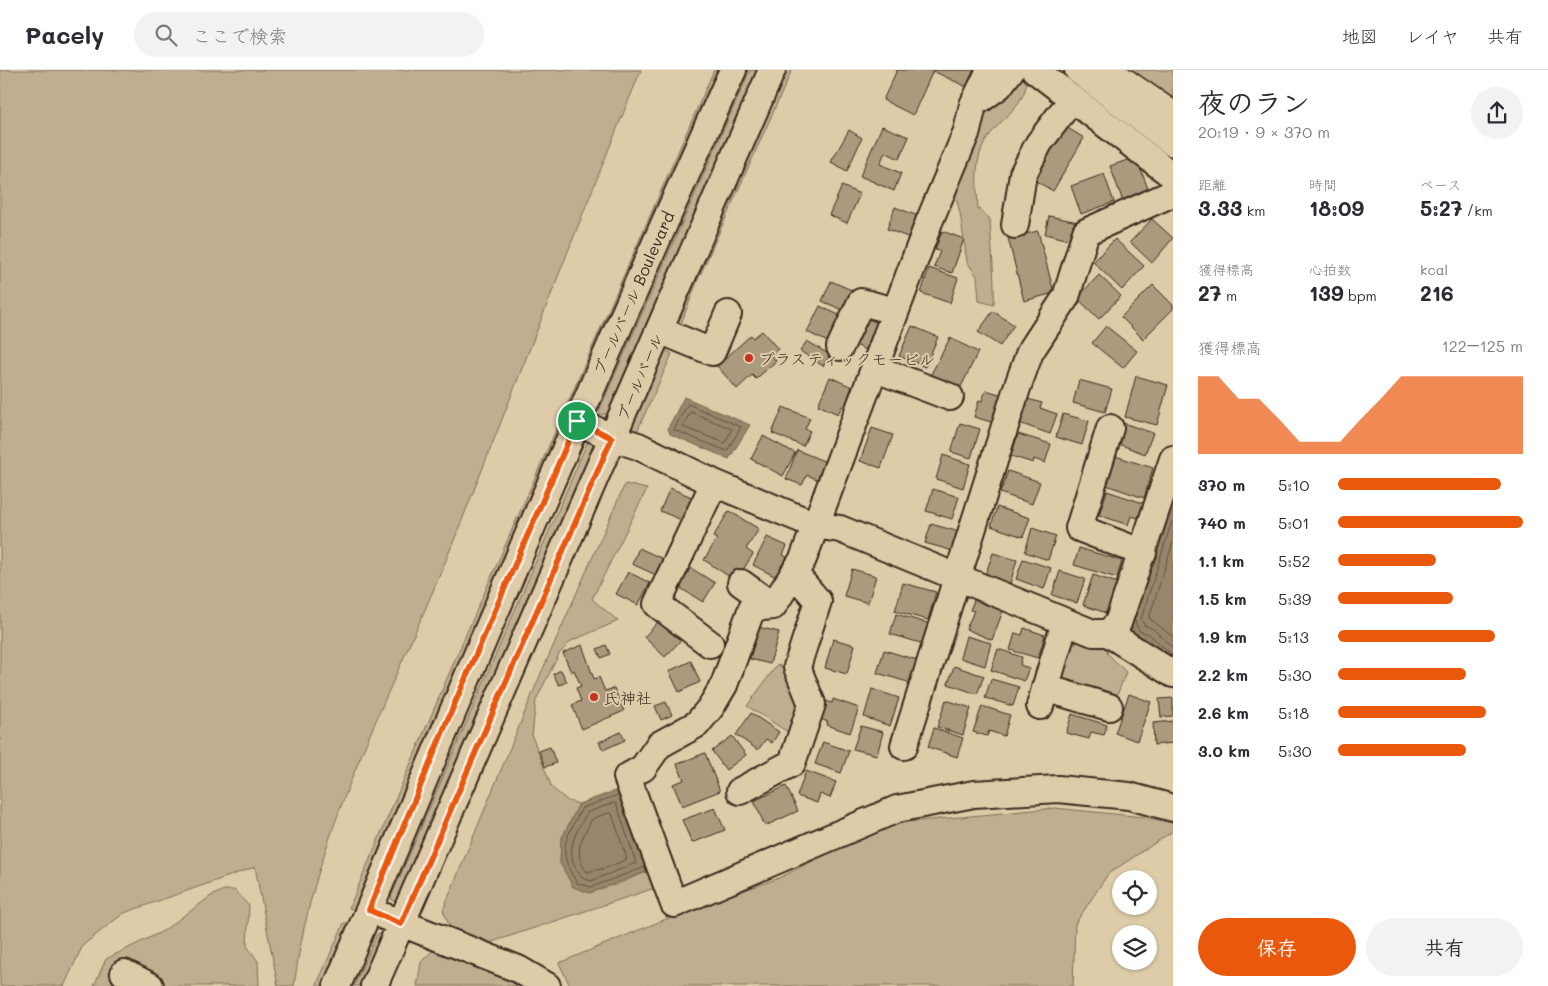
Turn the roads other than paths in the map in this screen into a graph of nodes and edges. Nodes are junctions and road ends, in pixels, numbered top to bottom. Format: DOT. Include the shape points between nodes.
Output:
graph roads {
  1 [pos="733,70"];
  2 [pos="772,70"];
  3 [pos="990,70"];
  4 [pos="1011,70"];
  5 [pos="1035,70"];
  6 [pos="1078,70"];
  7 [pos="1106,70"];
  8 [pos="1072,99"];
  9 [pos="973,105"];
  10 [pos="1173,116"];
  11 [pos="1173,143"];
  12 [pos="1173,176"];
  13 [pos="1173,192"];
  14 [pos="1015,225"];
  15 [pos="895,311"];
  16 [pos="728,314"];
  17 [pos="659,330"];
  18 [pos="840,347"];
  19 [pos="876,369"];
  20 [pos="950,397"];
  21 [pos="577,421"];
  22 [pos="1110,428"];
  23 [pos="612,438"];
  24 [pos="1173,458"];
  25 [pos="714,483"];
  26 [pos="815,525"];
  27 [pos="1143,552"];
  28 [pos="794,573"];
  29 [pos="958,578"];
  30 [pos="741,583"];
  31 [pos="773,606"];
  32 [pos="1065,622"];
  33 [pos="1108,634"];
  34 [pos="710,644"];
  35 [pos="1173,674"];
  36 [pos="1109,707"];
  37 [pos="904,746"];
  38 [pos="740,791"];
  39 [pos="1173,808"];
  40 [pos="369,910"];
  41 [pos="401,924"];
  42 [pos="124,973"];
  43 [pos="150,986"];
  44 [pos="337,986"];
  45 [pos="374,986"];
  46 [pos="547,986"];
  1 -- 21 [label="street, ブールバール Boulevard"];
  2 -- 17 [label="street, ブールバール"];
  3 -- 9 [label="street"];
  4 -- 9 [label="street" via="999,86"];
  5 -- 8 [label="street"];
  6 -- 11 [label="street"];
  7 -- 10 [label="highway"];
  8 -- 12 [label="street"];
  8 -- 14 [label="street" via="1039,143 1023,174"];
  9 -- 15 [label="street" via="967,131"];
  13 -- 29 [label="street" via="1086,232 1066,298 1024,366"];
  15 -- 18 [label="street" via="861,302"];
  15 -- 19 [label="street"];
  16 -- 17 [label="street" via="712,352"];
  17 -- 23 [label="street, ブールバール"];
  19 -- 20 [label="street"];
  19 -- 26 [label="street"];
  21 -- 23 [label="street"];
  21 -- 40 [label="street, ブールバール Boulevard"];
  22 -- 27 [label="street" via="1079,528"];
  23 -- 25 [label="street" via="638,446"];
  23 -- 41 [label="street, ブールバール"];
  24 -- 27 [label="street"];
  25 -- 26 [label="street"];
  25 -- 34 [label="street" via="657,604"];
  26 -- 28 [label="street" via="803,559"];
  26 -- 29 [label="street" via="840,529"];
  27 -- 33 [label="street" via="1118,623"];
  28 -- 31 [label="street"];
  28 -- 38 [label="street" via="818,602 797,667 812,704 792,763"];
  29 -- 32 [label="street"];
  29 -- 37 [label="street"];
  30 -- 31 [label="street"];
  31 -- 39 [label="street" via="752,608 724,686 712,707 697,724 660,745 643,768 627,777 674,904 897,809 974,794 1058,789 1129,796"];
  32 -- 33 [label="street" via="1093,633"];
  32 -- 36 [label="street" via="1042,697"];
  33 -- 35 [label="street"];
  40 -- 41 [label="street"];
  40 -- 44 [label="street, ブールバール Boulevard"];
  41 -- 45 [label="street, ブールバール"];
  41 -- 46 [label="street" via="518,969"];
  42 -- 43 [label="street"];
}
